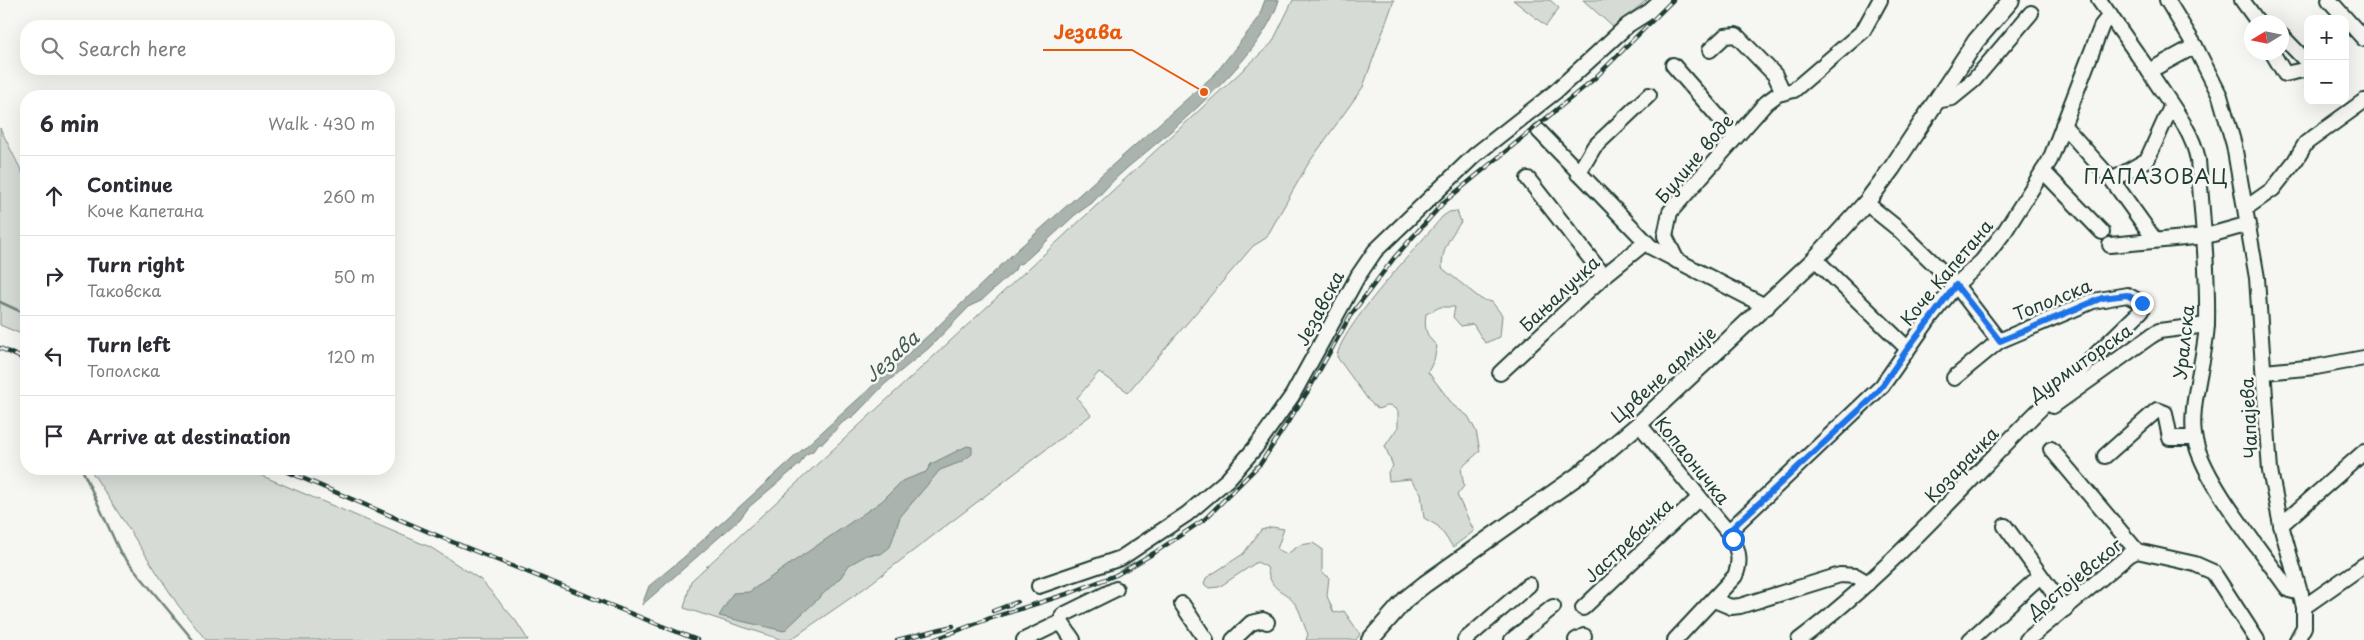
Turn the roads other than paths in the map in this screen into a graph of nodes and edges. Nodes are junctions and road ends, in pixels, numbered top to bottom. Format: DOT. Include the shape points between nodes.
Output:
graph roads {
  1 [pos="1662,0"];
  2 [pos="1880,0"];
  3 [pos="2011,0"];
  4 [pos="2099,0"];
  5 [pos="2168,0"];
  6 [pos="2242,0"];
  7 [pos="2329,0"];
  8 [pos="2031,13"];
  9 [pos="2110,15"];
  10 [pos="2255,15"];
  11 [pos="2364,39"];
  12 [pos="2289,43"];
  13 [pos="2195,46"];
  14 [pos="1710,50"];
  15 [pos="2277,60"];
  16 [pos="2305,60"];
  17 [pos="1673,65"];
  18 [pos="2149,71"];
  19 [pos="2304,71"];
  20 [pos="1784,92"];
  21 [pos="1649,95"];
  22 [pos="1936,101"];
  23 [pos="2364,101"];
  24 [pos="2346,106"];
  25 [pos="2171,107"];
  26 [pos="2063,125"];
  27 [pos="1539,131"];
  28 [pos="1736,137"];
  29 [pos="2043,171"];
  30 [pos="1578,174"];
  31 [pos="1528,179"];
  32 [pos="2112,180"];
  33 [pos="1866,203"];
  34 [pos="2246,208"];
  35 [pos="2249,224"];
  36 [pos="2102,232"];
  37 [pos="2206,236"];
  38 [pos="2155,240"];
  39 [pos="1646,242"];
  40 [pos="2110,245"];
  41 [pos="1815,259"];
  42 [pos="1677,261"];
  43 [pos="1604,276"];
  44 [pos="1956,285"];
  45 [pos="1767,307"];
  46 [pos="2143,307"];
  47 [pos="2207,325"];
  48 [pos="2000,341"];
  49 [pos="1908,348"];
  50 [pos="2364,358"];
  51 [pos="2265,372"];
  52 [pos="1500,373"];
  53 [pos="1954,378"];
  54 [pos="2032,417"];
  55 [pos="1639,424"];
  56 [pos="2194,438"];
  57 [pos="2051,449"];
  58 [pos="2364,452"];
  59 [pos="2105,456"];
  60 [pos="1699,498"];
  61 [pos="2281,525"];
  62 [pos="2005,526"];
  63 [pos="1728,532"];
  64 [pos="2137,551"];
  65 [pos="2364,565"];
  66 [pos="2040,576"];
  67 [pos="1868,583"];
  68 [pos="1530,585"];
  69 [pos="1039,586"];
  70 [pos="1116,590"];
  71 [pos="2301,593"];
  72 [pos="1714,600"];
  73 [pos="1182,604"];
  74 [pos="1553,606"];
  75 [pos="2304,607"];
  76 [pos="1583,608"];
  77 [pos="2065,609"];
  78 [pos="1267,622"];
  79 [pos="1060,624"];
  80 [pos="1373,636"];
  81 [pos="2305,637"];
  82 [pos="1024,640"];
  83 [pos="1073,640"];
  84 [pos="1206,640"];
  85 [pos="1233,640"];
  86 [pos="1465,640"];
  87 [pos="1512,640"];
  88 [pos="1675,640"];
  89 [pos="1799,640"];
  90 [pos="1970,640"];
  91 [pos="2027,640"];
  92 [pos="2257,640"];
  1 -- 69 [label="street, Језавска" via="1628,24 1554,92 1475,155 1375,251 1292,396 1256,448 1228,479 1187,514 1121,558"];
  2 -- 20 [label="street, Булине воде" via="1863,31 1794,90"];
  3 -- 22 [label="main road, Црвене армије" via="1976,40"];
  4 -- 9 [label="street, Уралска"];
  5 -- 13 [label="street, Чапајева"];
  6 -- 10 [label="street"];
  7 -- 11 [label="street"];
  8 -- 22 [label="street" via="1974,80 1952,98"];
  9 -- 18 [label="street, Уралска"];
  9 -- 26 [label="street, Коче Капетана" via="2102,25"];
  12 -- 16 [label="street"];
  13 -- 18 [label="street"];
  13 -- 34 [label="street, Чапајева" via="2220,96"];
  14 -- 20 [label="street" via="1725,36 1736,35 1775,75"];
  15 -- 19 [label="street" via="2285,74"];
  17 -- 28 [label="street"];
  18 -- 25 [label="street, Уралска"];
  20 -- 28 [label="street, Булине воде" via="1766,102"];
  21 -- 30 [label="street" via="1594,148"];
  22 -- 33 [label="main road, Црвене армије"];
  23 -- 24 [label="street"];
  24 -- 34 [label="street" via="2306,143 2273,189"];
  25 -- 32 [label="street" via="2147,160"];
  25 -- 37 [label="street, Уралска" via="2196,149"];
  26 -- 29 [label="street, Коче Капетана"];
  26 -- 32 [label="street"];
  27 -- 30 [label="street"];
  28 -- 42 [label="street, Булине воде" via="1670,212 1665,236"];
  29 -- 36 [label="street"];
  29 -- 44 [label="street, Коче Капетана" via="2005,231 1982,261"];
  30 -- 39 [label="street"];
  31 -- 43 [label="street"];
  32 -- 38 [label="street"];
  33 -- 41 [label="main road, Црвене армије"];
  33 -- 44 [label="street"];
  34 -- 35 [label="street, Чапајева"];
  35 -- 37 [label="street"];
  35 -- 51 [label="street, Чапајева"];
  37 -- 38 [label="street"];
  37 -- 47 [label="street, Уралска"];
  38 -- 40 [label="street"];
  39 -- 42 [label="street"];
  39 -- 43 [label="street, Бањалучка"];
  41 -- 45 [label="main road, Црвене армије"];
  41 -- 49 [label="street"];
  42 -- 45 [label="street"];
  43 -- 52 [label="street, Бањалучка"];
  44 -- 48 [label="street"];
  44 -- 49 [label="street, Коче Капетана"];
  45 -- 55 [label="main road, Црвене армије"];
  46 -- 48 [label="street, Тополска" via="2136,298 2127,295 2102,298"];
  46 -- 54 [label="street, Козарачка"];
  47 -- 54 [label="street, Дурмиторска" via="2159,331 2066,398"];
  47 -- 56 [label="street, Уралска" via="2194,412"];
  48 -- 53 [label="street, Тополска"];
  49 -- 63 [label="street, Коче Капетана" via="1870,400"];
  50 -- 51 [label="street"];
  51 -- 61 [label="street, Чапајева" via="2270,471"];
  54 -- 67 [label="street, Козарачка" via="1922,532"];
  55 -- 60 [label="street, Копаоничка"];
  55 -- 80 [label="main road, Црвене армије" via="1565,486 1406,599"];
  56 -- 59 [label="street" via="2170,438 2165,413 2157,410"];
  56 -- 71 [label="street, Уралска" via="2202,462 2238,518 2285,585 2293,592"];
  57 -- 64 [label="street"];
  58 -- 61 [label="street"];
  60 -- 63 [label="street, Копаоничка"];
  60 -- 76 [label="street, Јастребачка"];
  61 -- 71 [label="street, Чапајева"];
  62 -- 66 [label="street"];
  63 -- 72 [label="street, Копаоничка" via="1737,548 1739,566 1735,576"];
  64 -- 77 [label="street, Достојевског"];
  64 -- 92 [label="street, Достојевског" via="2195,564 2213,572"];
  65 -- 75 [label="street"];
  66 -- 77 [label="street"];
  66 -- 90 [label="street"];
  67 -- 72 [label="street" via="1856,576 1840,575 1740,606 1731,607"];
  67 -- 89 [label="street, Козарачка"];
  68 -- 86 [label="street"];
  70 -- 79 [label="street" via="1063,615"];
  71 -- 75 [label="street, Чапајева"];
  72 -- 88 [label="street, Копаоничка"];
  73 -- 84 [label="street"];
  74 -- 87 [label="street"];
  75 -- 81 [label="street, Чапајева"];
  77 -- 91 [label="street, Достојевског"];
  78 -- 85 [label="street" via="1251,623"];
  79 -- 82 [label="street"];
  79 -- 83 [label="street"];
}
